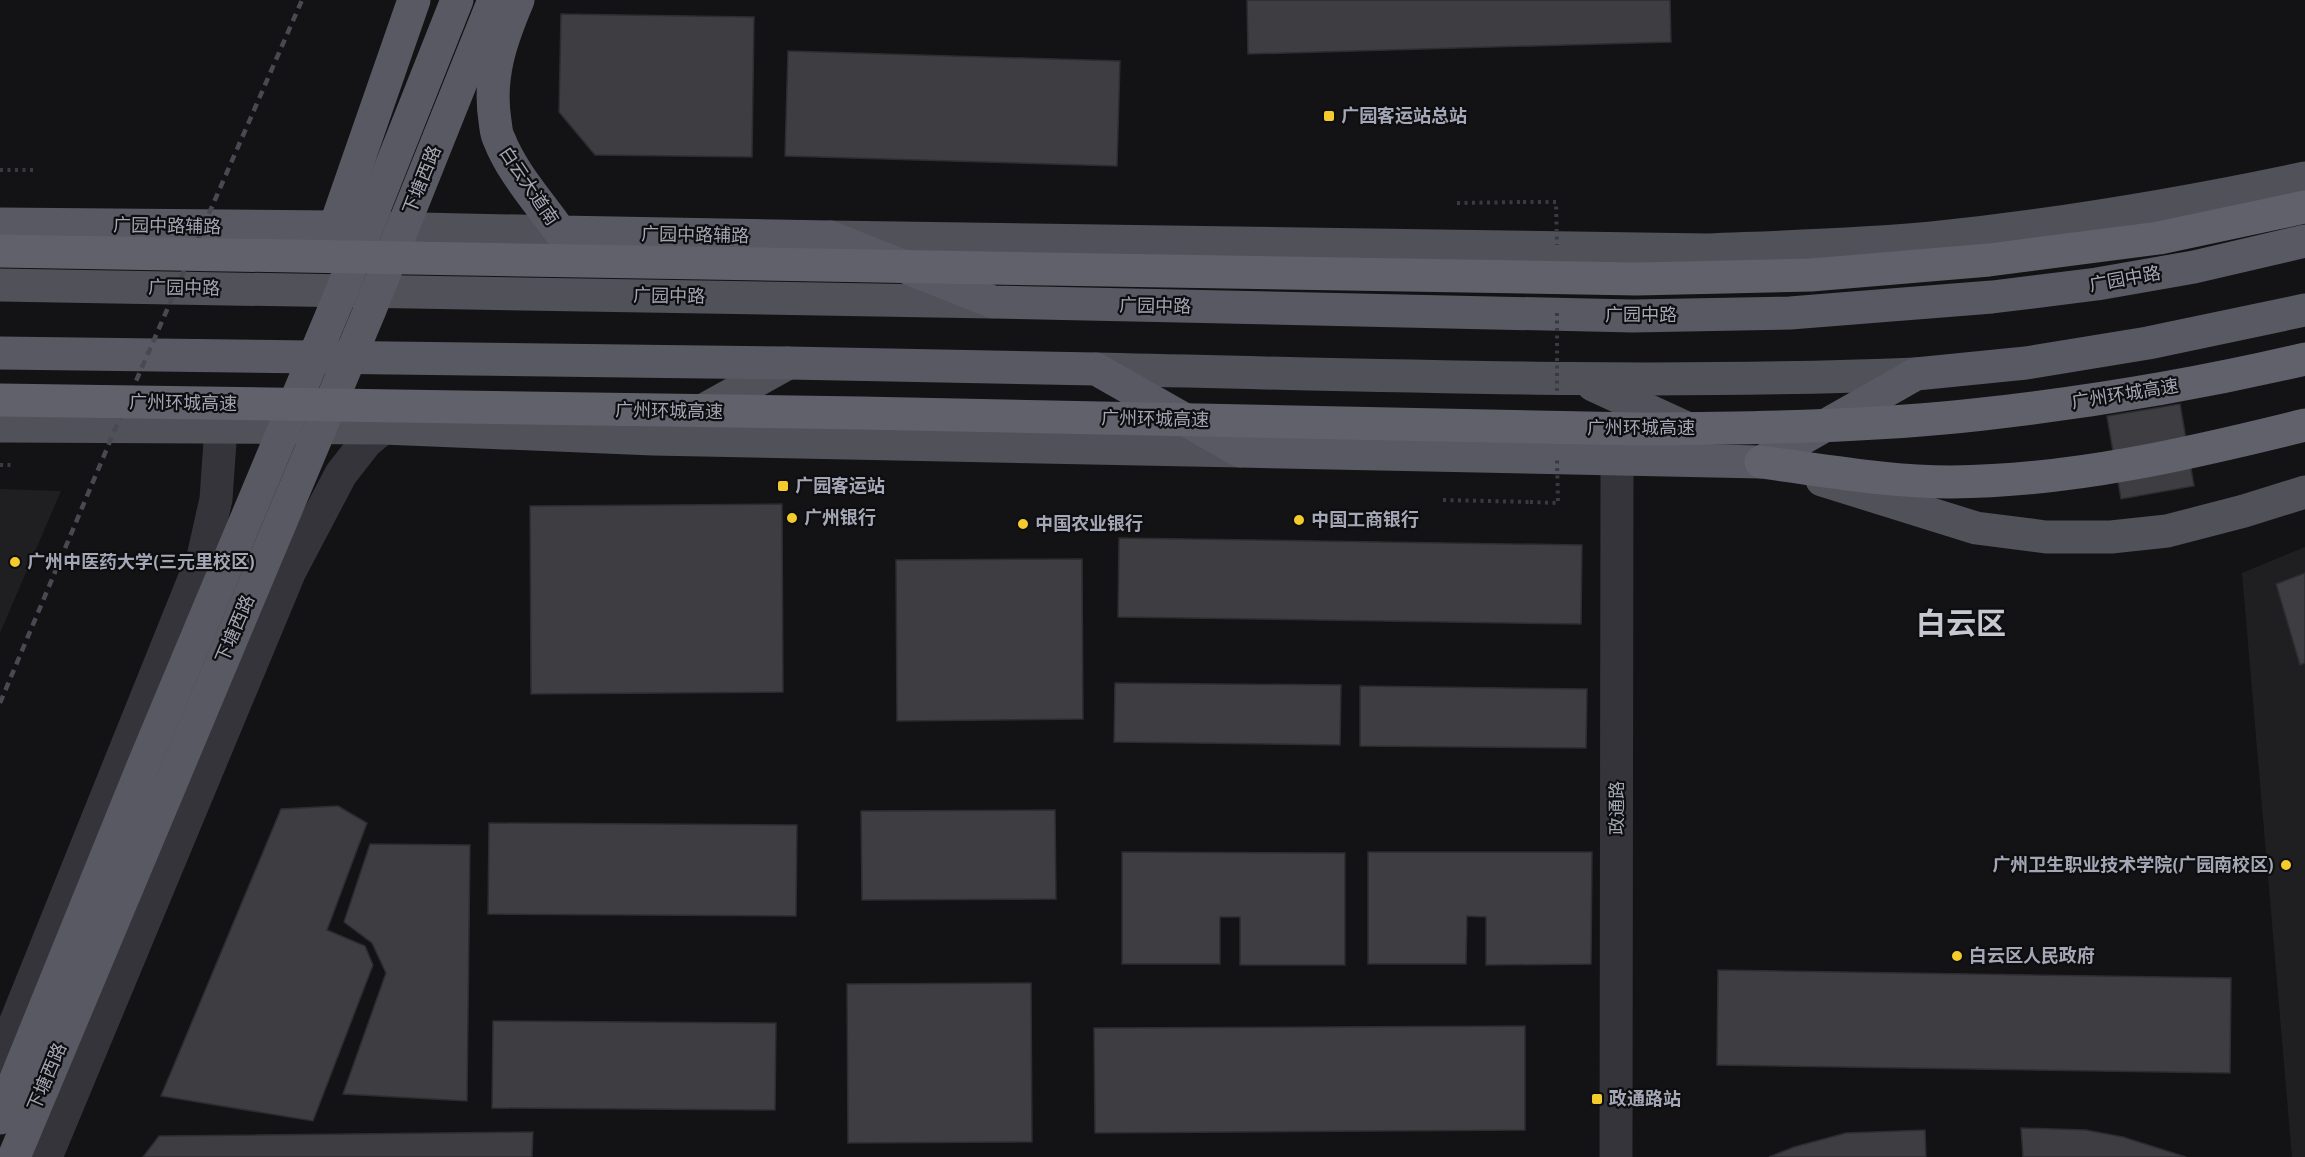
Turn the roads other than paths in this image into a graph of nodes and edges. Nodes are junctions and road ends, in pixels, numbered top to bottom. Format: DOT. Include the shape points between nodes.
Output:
graph roads {
  1 [pos="457,0"];
  2 [pos="494,0"];
  3 [pos="518,0"];
  4 [pos="411,7"];
  5 [pos="502,39"];
  6 [pos="2305,178"];
  7 [pos="2305,207"];
  8 [pos="0,224"];
  9 [pos="335,227"];
  10 [pos="560,232"];
  11 [pos="830,237"];
  12 [pos="1929,238"];
  13 [pos="2305,242"];
  14 [pos="0,251"];
  15 [pos="0,285"];
  16 [pos="993,302"];
  17 [pos="1790,313"];
  18 [pos="2296,315"];
  19 [pos="0,353"];
  20 [pos="2305,359"];
  21 [pos="788,363"];
  22 [pos="1096,369"];
  23 [pos="1916,374"];
  24 [pos="1570,389"];
  25 [pos="0,400"];
  26 [pos="2305,425"];
  27 [pos="0,426"];
  28 [pos="221,428"];
  29 [pos="383,428"];
  30 [pos="653,439"];
  31 [pos="1240,451"];
  32 [pos="1617,459"];
  33 [pos="1761,462"];
  34 [pos="2305,492"];
  35 [pos="0,1061"];
  36 [pos="0,1118"];
  37 [pos="14,1157"];
  38 [pos="46,1157"];
  39 [pos="1616,1157"];
  1 -- 36 [label="highway, 下塘西路, bridge" via="338,300"];
  2 -- 37 [label="highway, 下塘西路, bridge" via="369,312"];
  3 -- 5 [label="highway, 白云大道南"];
  4 -- 5 [label="highway" via="411,26 435,50 470,54"];
  4 -- 9 [label="highway"];
  5 -- 10 [label="highway, 白云大道南" via="492,82 498,138"];
  6 -- 12 [label="main road" via="2091,218"];
  7 -- 14 [label="highway, bridge" via="2159,238 1989,260 1811,275 1637,279"];
  8 -- 9 [label="highway, 广园中路辅路"];
  9 -- 10 [label="main road"];
  10 -- 11 [label="highway, 广园中路辅路"];
  11 -- 12 [label="main road" via="1708,250"];
  11 -- 16 [label="highway"];
  12 -- 17 [label="main road"];
  13 -- 17 [label="highway, 广园中路" via="2097,284 1992,297"];
  15 -- 16 [label="main road, 广园中路"];
  16 -- 17 [label="highway, 广园中路" via="1633,316"];
  18 -- 23 [label="highway" via="2026,363"];
  19 -- 21 [label="highway"];
  20 -- 25 [label="highway, 广州环城高速, bridge" via="2127,395 1982,415 1750,428"];
  21 -- 22 [label="highway"];
  21 -- 30 [label="main road"];
  22 -- 24 [label="main road"];
  22 -- 31 [label="highway"];
  23 -- 24 [label="main road"];
  23 -- 33 [label="highway"];
  24 -- 33 [label="main road"];
  26 -- 33 [label="highway" via="2137,464 2016,479 1949,482"];
  27 -- 28 [label="main road"];
  28 -- 29 [label="main road"];
  28 -- 35 [label="street" via="216,499 203,557"];
  29 -- 30 [label="main road"];
  29 -- 38 [label="street, 下塘西路" via="340,474 290,572"];
  30 -- 31 [label="main road"];
  31 -- 32 [label="highway"];
  32 -- 33 [label="highway"];
  32 -- 39 [label="street, 政通路"];
  33 -- 34 [label="main road" via="1976,528 2046,537 2111,537 2167,531"];
}
